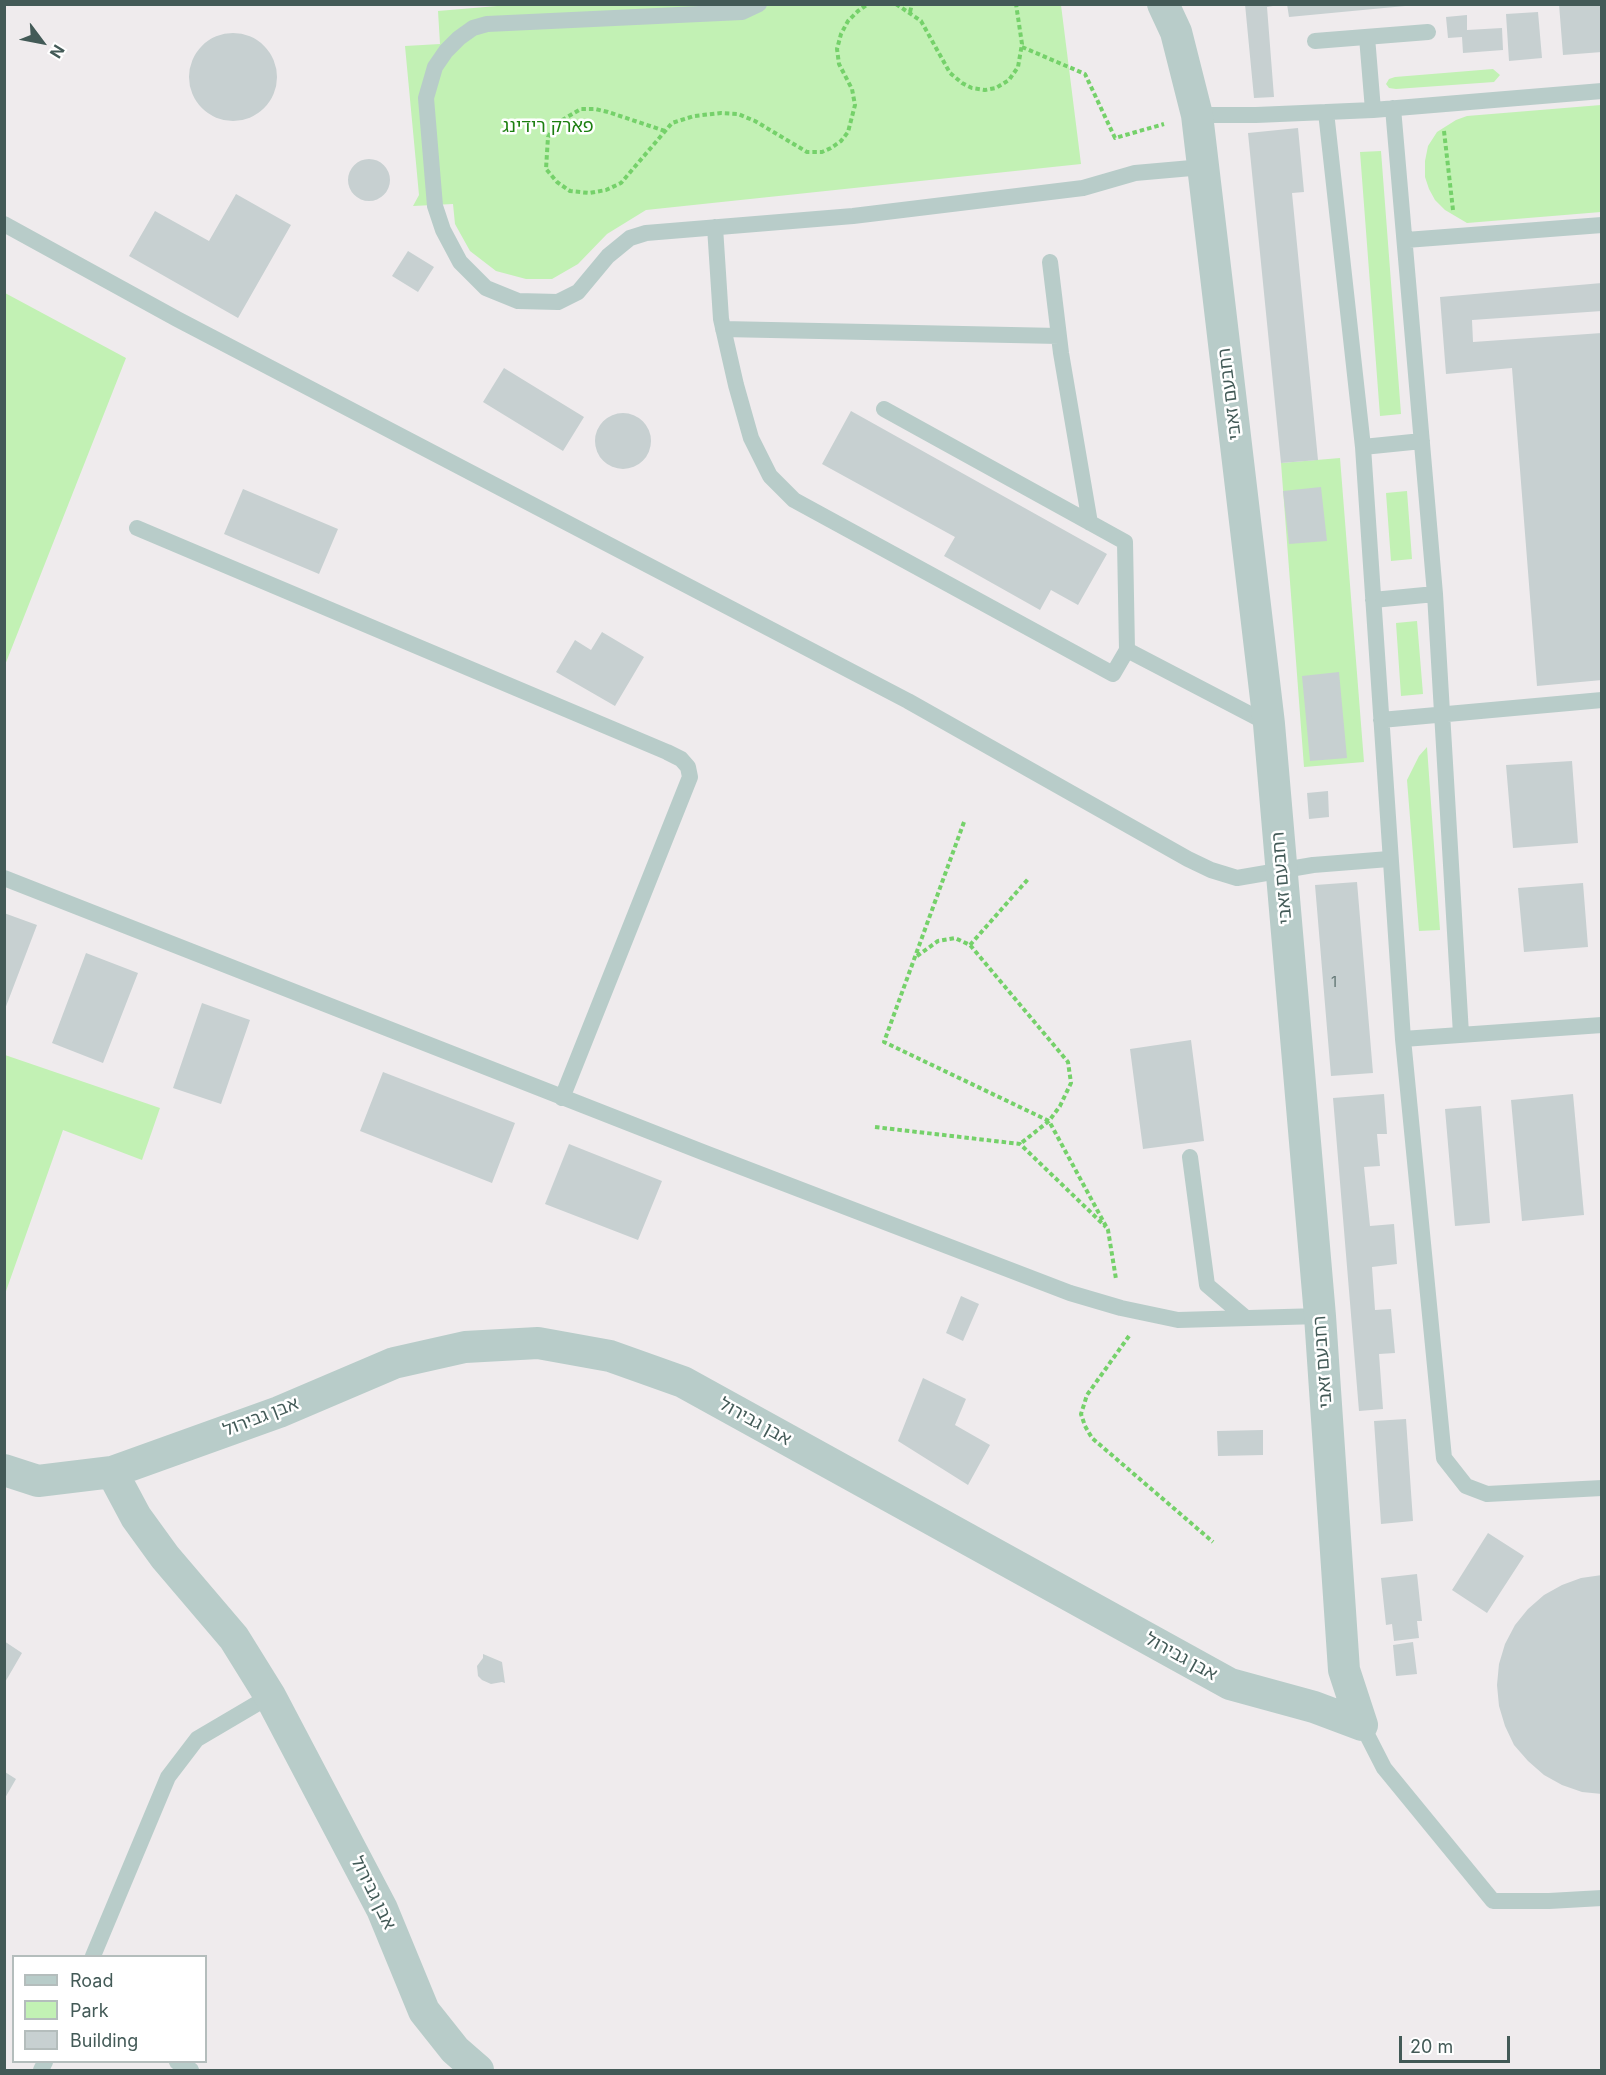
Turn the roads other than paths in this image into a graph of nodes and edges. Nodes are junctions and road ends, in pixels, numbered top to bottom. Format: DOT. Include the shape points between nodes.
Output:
graph roads {
  1 [pos="759,4"];
  2 [pos="1172,14"];
  3 [pos="1428,32"];
  4 [pos="1367,37"];
  5 [pos="1315,40"];
  6 [pos="1602,91"];
  7 [pos="1394,108"];
  8 [pos="1373,110"];
  9 [pos="1326,112"];
  10 [pos="1197,115"];
  11 [pos="1203,167"];
  12 [pos="4,224"];
  13 [pos="1602,225"];
  14 [pos="715,227"];
  15 [pos="1406,240"];
  16 [pos="1050,262"];
  17 [pos="723,329"];
  18 [pos="1059,336"];
  19 [pos="884,409"];
  20 [pos="1422,441"];
  21 [pos="1363,447"];
  22 [pos="1090,523"];
  23 [pos="137,528"];
  24 [pos="1435,594"];
  25 [pos="1373,600"];
  26 [pos="1127,650"];
  27 [pos="1602,700"];
  28 [pos="1443,714"];
  29 [pos="1381,720"];
  30 [pos="1269,724"];
  31 [pos="1389,860"];
  32 [pos="1282,871"];
  33 [pos="4,878"];
  34 [pos="1602,1025"];
  35 [pos="1461,1034"];
  36 [pos="1403,1039"];
  37 [pos="562,1098"];
  38 [pos="1190,1157"];
  39 [pos="1320,1316"];
  40 [pos="1246,1318"];
  41 [pos="4,1470"];
  42 [pos="112,1472"];
  43 [pos="1602,1488"];
  44 [pos="270,1695"];
  45 [pos="1362,1725"];
  46 [pos="1602,1898"];
  47 [pos="93,1955"];
  48 [pos="478,2070"];
  1 -- 14 [label="lane" via="742,12 487,24 472,28 446,51 435,67 426,98 435,206 460,262 486,288 518,301 558,302 578,292 608,256 630,238"];
  2 -- 10 [label="street, רחבעם זאבי"];
  3 -- 4 [label="lane"];
  4 -- 5 [label="lane"];
  4 -- 8 [label="lane"];
  6 -- 7 [label="lane"];
  7 -- 8 [label="lane"];
  7 -- 15 [label="lane"];
  8 -- 9 [label="lane"];
  9 -- 10 [label="lane"];
  9 -- 21 [label="lane"];
  10 -- 11 [label="street, רחבעם זאבי"];
  11 -- 14 [label="lane" via="1135,173 1072,190 853,216"];
  11 -- 30 [label="street, רחבעם זאבי"];
  12 -- 32 [label="lane" via="188,325 908,700 1188,859 1237,878"];
  13 -- 15 [label="lane"];
  14 -- 17 [label="lane"];
  15 -- 20 [label="lane"];
  16 -- 18 [label="lane"];
  17 -- 18 [label="lane"];
  17 -- 26 [label="lane" via="751,438 770,476 794,500 1113,674"];
  18 -- 22 [label="lane"];
  19 -- 22 [label="lane"];
  20 -- 21 [label="lane"];
  20 -- 24 [label="lane"];
  21 -- 25 [label="lane"];
  22 -- 26 [label="lane" via="1125,542"];
  23 -- 37 [label="lane" via="667,752 688,767 690,777"];
  24 -- 25 [label="lane"];
  24 -- 28 [label="lane"];
  25 -- 29 [label="lane"];
  26 -- 30 [label="lane"];
  27 -- 28 [label="lane"];
  28 -- 29 [label="lane"];
  28 -- 35 [label="lane"];
  29 -- 31 [label="lane"];
  30 -- 32 [label="street, רחבעם זאבי"];
  31 -- 32 [label="lane"];
  31 -- 36 [label="lane"];
  32 -- 39 [label="street, רחבעם זאבי"];
  33 -- 37 [label="lane"];
  34 -- 35 [label="lane"];
  35 -- 36 [label="lane"];
  36 -- 43 [label="lane" via="1444,1458 1466,1486 1487,1494"];
  37 -- 40 [label="lane" via="1070,1293 1178,1320"];
  38 -- 40 [label="lane" via="1207,1286"];
  39 -- 40 [label="lane"];
  39 -- 45 [label="street, רחבעם זאבי" via="1344,1670"];
  41 -- 42 [label="street, אבן גבירול" via="38,1481"];
  42 -- 44 [label="street, אבן גבירול" via="165,1557 234,1638"];
  42 -- 45 [label="street, אבן גבירול" via="279,1412 404,1361 465,1347 538,1343 610,1356 683,1382 1230,1684"];
  44 -- 47 [label="lane" via="197,1739 168,1777"];
  44 -- 48 [label="street, אבן גבירול" via="382,1909 424,2011 455,2050"];
  45 -- 46 [label="lane" via="1384,1768 1493,1901"];
}
